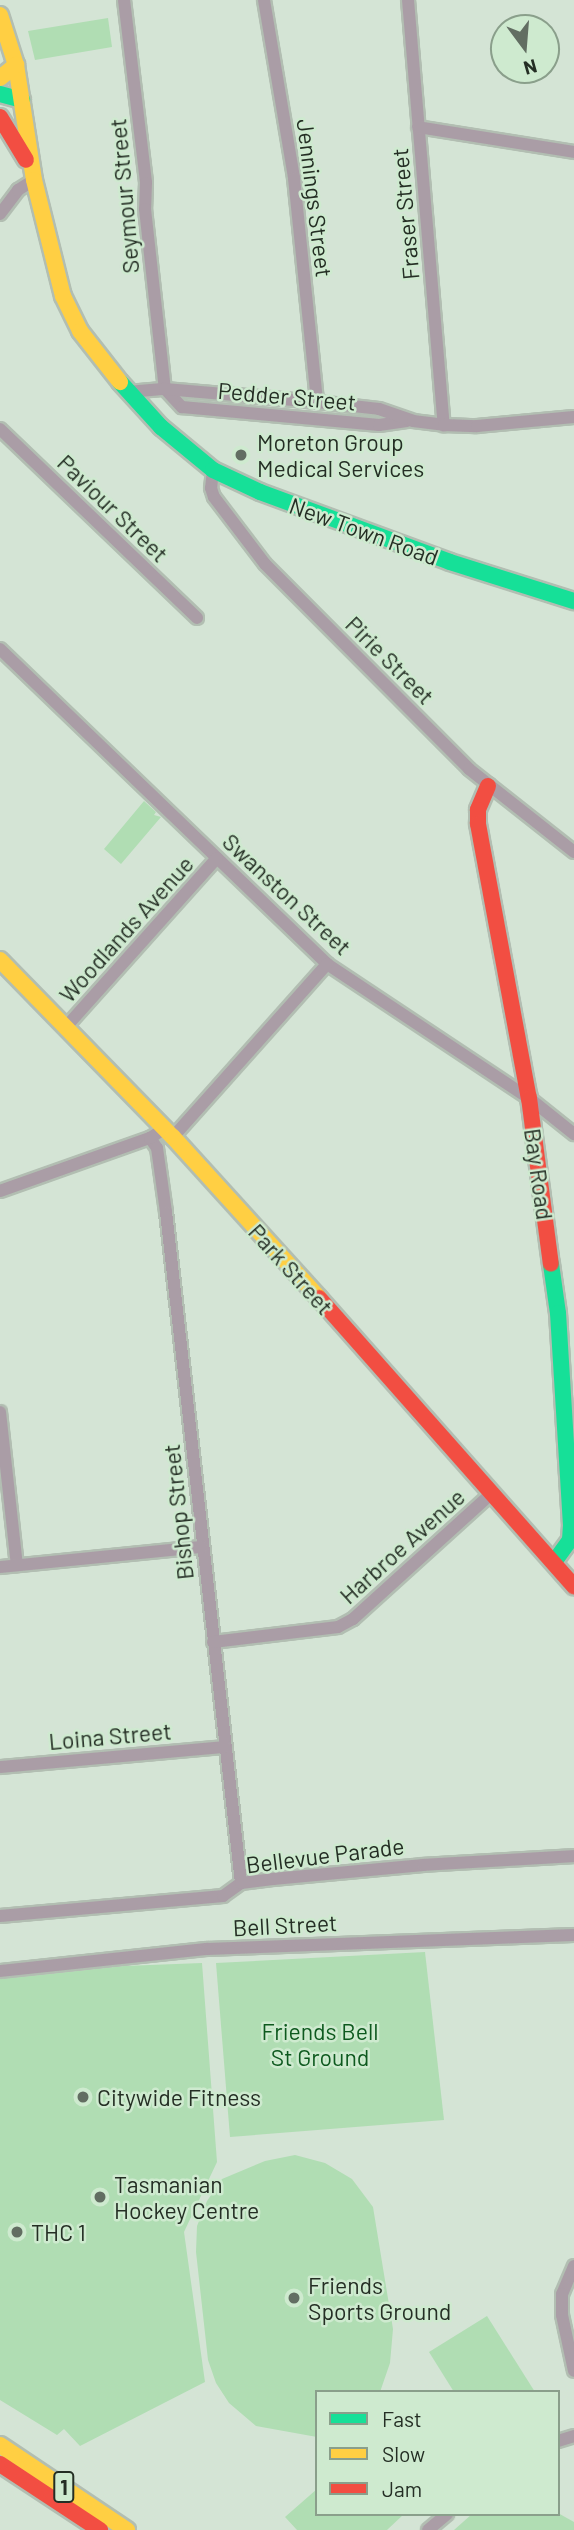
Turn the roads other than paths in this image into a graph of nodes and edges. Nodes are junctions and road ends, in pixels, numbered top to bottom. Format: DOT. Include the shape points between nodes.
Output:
graph roads {
  1 [pos="124,0"];
  2 [pos="264,0"];
  3 [pos="408,0"];
  4 [pos="0,15"];
  5 [pos="16,65"];
  6 [pos="0,78"];
  7 [pos="0,94"];
  8 [pos="22,100"];
  9 [pos="0,117"];
  10 [pos="418,127"];
  11 [pos="574,152"];
  12 [pos="32,174"];
  13 [pos="0,214"];
  14 [pos="165,389"];
  15 [pos="128,392"];
  16 [pos="317,402"];
  17 [pos="574,416"];
  18 [pos="413,421"];
  19 [pos="444,425"];
  20 [pos="0,429"];
  21 [pos="213,470"];
  22 [pos="574,601"];
  23 [pos="197,618"];
  24 [pos="0,649"];
  25 [pos="488,786"];
  26 [pos="574,852"];
  27 [pos="217,858"];
  28 [pos="0,960"];
  29 [pos="327,964"];
  30 [pos="65,1028"];
  31 [pos="528,1098"];
  32 [pos="574,1134"];
  33 [pos="162,1135"];
  34 [pos="0,1191"];
  35 [pos="0,1412"];
  36 [pos="492,1493"];
  37 [pos="202,1547"];
  38 [pos="554,1562"];
  39 [pos="18,1565"];
  40 [pos="0,1567"];
  41 [pos="574,1586"];
  42 [pos="213,1642"];
  43 [pos="225,1747"];
  44 [pos="0,1767"];
  45 [pos="574,1856"];
  46 [pos="241,1883"];
  47 [pos="0,1916"];
  48 [pos="574,1935"];
  49 [pos="0,1971"];
  50 [pos="574,2266"];
  51 [pos="574,2371"];
  52 [pos="0,2445"];
  53 [pos="0,2464"];
  54 [pos="445,2516"];
  55 [pos="100,2530"];
  56 [pos="127,2530"];
  57 [pos="428,2530"];
  1 -- 14 [label="street, Seymour Street"];
  2 -- 16 [label="street, Jennings Street" via="294,178"];
  3 -- 10 [label="street, Fraser Street"];
  4 -- 5 [label="main road, New Town Road"];
  5 -- 6 [label="main road"];
  5 -- 8 [label="main road, New Town Road"];
  7 -- 8 [label="main road"];
  8 -- 12 [label="main road, New Town Road"];
  9 -- 12 [label="main road"];
  10 -- 11 [label="street"];
  10 -- 19 [label="street, Fraser Street"];
  12 -- 13 [label="street"];
  12 -- 15 [label="main road, New Town Road" via="65,303 80,331"];
  14 -- 15 [label="street, Pedder Street"];
  14 -- 16 [label="street, Pedder Street"];
  14 -- 18 [label="street, Pedder Street" via="182,407 379,425"];
  15 -- 21 [label="main road, New Town Road" via="173,439"];
  16 -- 18 [label="street, Pedder Street" via="379,409"];
  17 -- 19 [label="street, Pedder Street"];
  18 -- 19 [label="street, Pedder Street"];
  20 -- 23 [label="street, Paviour Street"];
  21 -- 22 [label="main road, New Town Road" via="336,522"];
  21 -- 25 [label="street, Pirie Street" via="215,497 265,564"];
  24 -- 27 [label="street, Swanston Street"];
  25 -- 26 [label="street, Pirie Street"];
  25 -- 31 [label="main road, Bay Road" via="478,824"];
  27 -- 29 [label="street, Swanston Street"];
  27 -- 30 [label="street, Woodlands Avenue"];
  28 -- 30 [label="main road, Park Street"];
  29 -- 31 [label="street, Swanston Street"];
  29 -- 33 [label="street"];
  30 -- 33 [label="main road, Park Street"];
  31 -- 32 [label="street, Swanston Street"];
  31 -- 38 [label="main road, Bay Road" via="558,1313 571,1525 570,1540"];
  33 -- 34 [label="street"];
  33 -- 36 [label="main road, Park Street"];
  33 -- 37 [label="street, Bishop Street" via="157,1148"];
  35 -- 39 [label="street"];
  36 -- 38 [label="main road, Park Street"];
  36 -- 42 [label="street, Harbroe Avenue" via="353,1619 338,1627"];
  37 -- 39 [label="street"];
  37 -- 42 [label="street, Bishop Street"];
  38 -- 41 [label="main road, Park Street"];
  39 -- 40 [label="street"];
  42 -- 43 [label="street, Bishop Street"];
  43 -- 44 [label="street, Loina Street"];
  43 -- 46 [label="street, Bishop Street"];
  45 -- 46 [label="street, Bellevue Parade"];
  46 -- 47 [label="street, Bellevue Parade" via="223,1896"];
  48 -- 49 [label="street, Bell Street" via="197,1950"];
  50 -- 51 [label="street" via="562,2294 562,2315"];
  52 -- 56 [label="main road, 1"];
  53 -- 55 [label="main road, 1"];
  54 -- 57 [label="street"];
}
